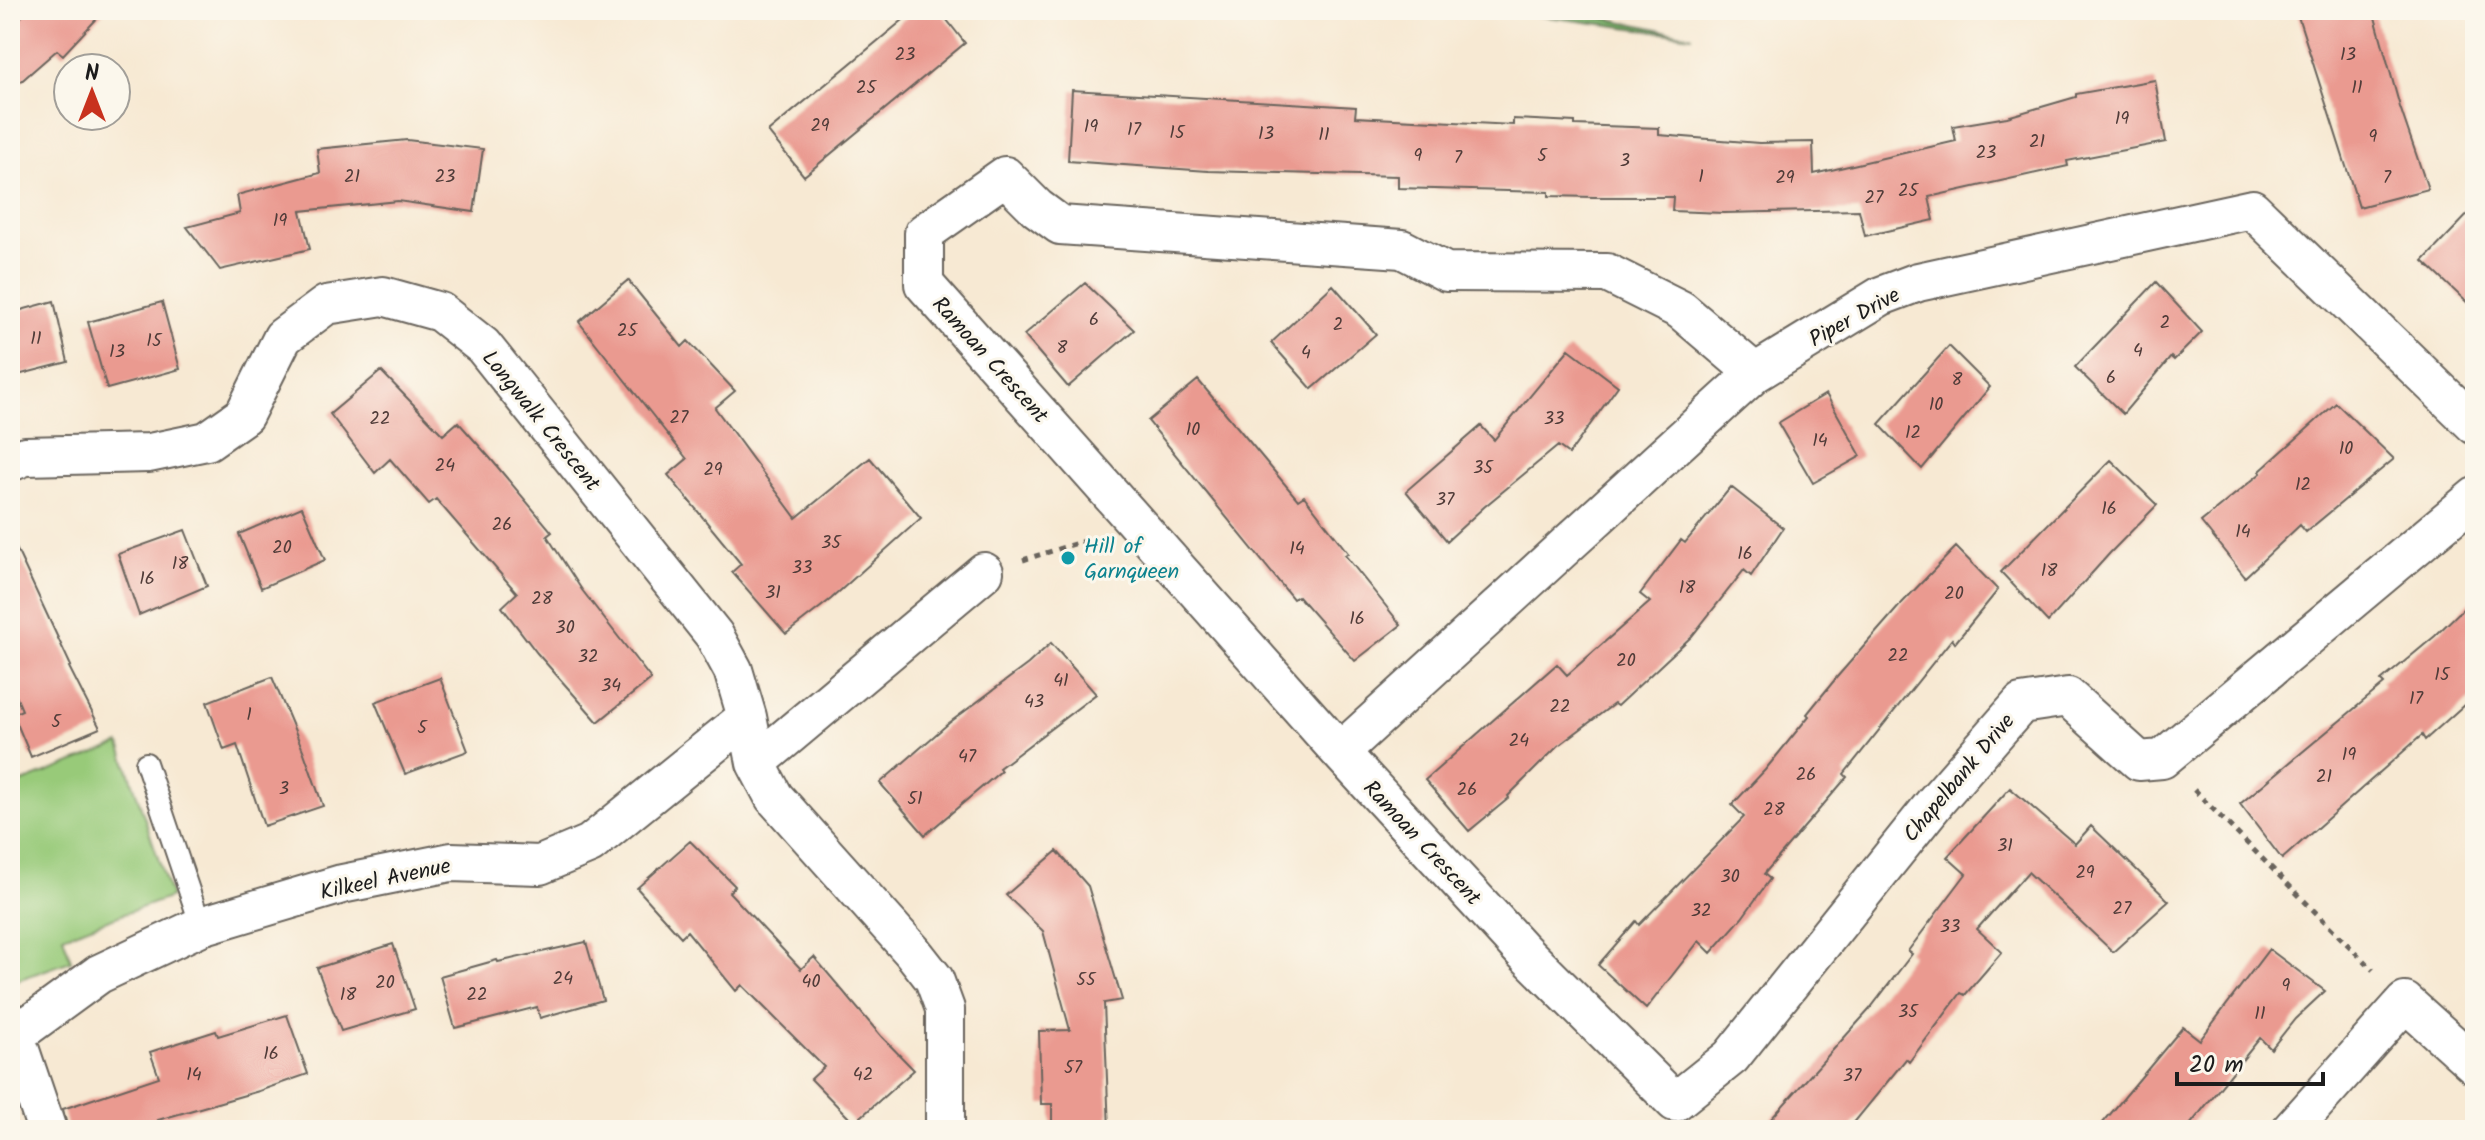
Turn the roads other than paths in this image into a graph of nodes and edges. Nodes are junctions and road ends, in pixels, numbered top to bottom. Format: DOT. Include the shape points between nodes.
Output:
graph roads {
  1 [pos="1755,373"];
  2 [pos="2475,425"];
  3 [pos="10,462"];
  4 [pos="2475,497"];
  5 [pos="984,572"];
  6 [pos="747,717"];
  7 [pos="1340,752"];
  8 [pos="146,763"];
  9 [pos="756,763"];
  10 [pos="201,926"];
  11 [pos="12,1032"];
  12 [pos="2475,1065"];
  13 [pos="1675,1102"];
  14 [pos="47,1130"];
  15 [pos="945,1130"];
  16 [pos="2291,1130"];
  1 -- 2 [label="street, Piper Drive" via="1881,296 1918,282 2252,209"];
  1 -- 7 [label="street, Piper Drive"];
  1 -- 7 [label="street, Ramoan Crescent" via="1681,310 1607,273 1446,272 1402,249 1060,225 1005,176 924,233 924,284"];
  3 -- 6 [label="street, Longwalk Crescent" via="25,456 149,453 207,441 244,415 283,337 326,305 383,296 440,312 483,346 714,635 733,670"];
  4 -- 13 [label="street, Chapelbank Drive" via="2162,759 2139,761 2068,697 2021,704 1731,1057"];
  5 -- 9 [label="street"];
  6 -- 9 [label="street, Longwalk Crescent"];
  6 -- 10 [label="street, Kilkeel Avenue" via="590,844 540,865 451,862 342,884"];
  7 -- 13 [label="street, Ramoan Crescent" via="1522,950"];
  8 -- 10 [label="lane"];
  9 -- 15 [label="street, Longwalk Crescent" via="774,797 934,979 945,1009"];
  10 -- 11 [label="street, Kilkeel Avenue" via="99,974"];
  11 -- 14 [label="street"];
  12 -- 16 [label="street" via="2405,1002"];
}
